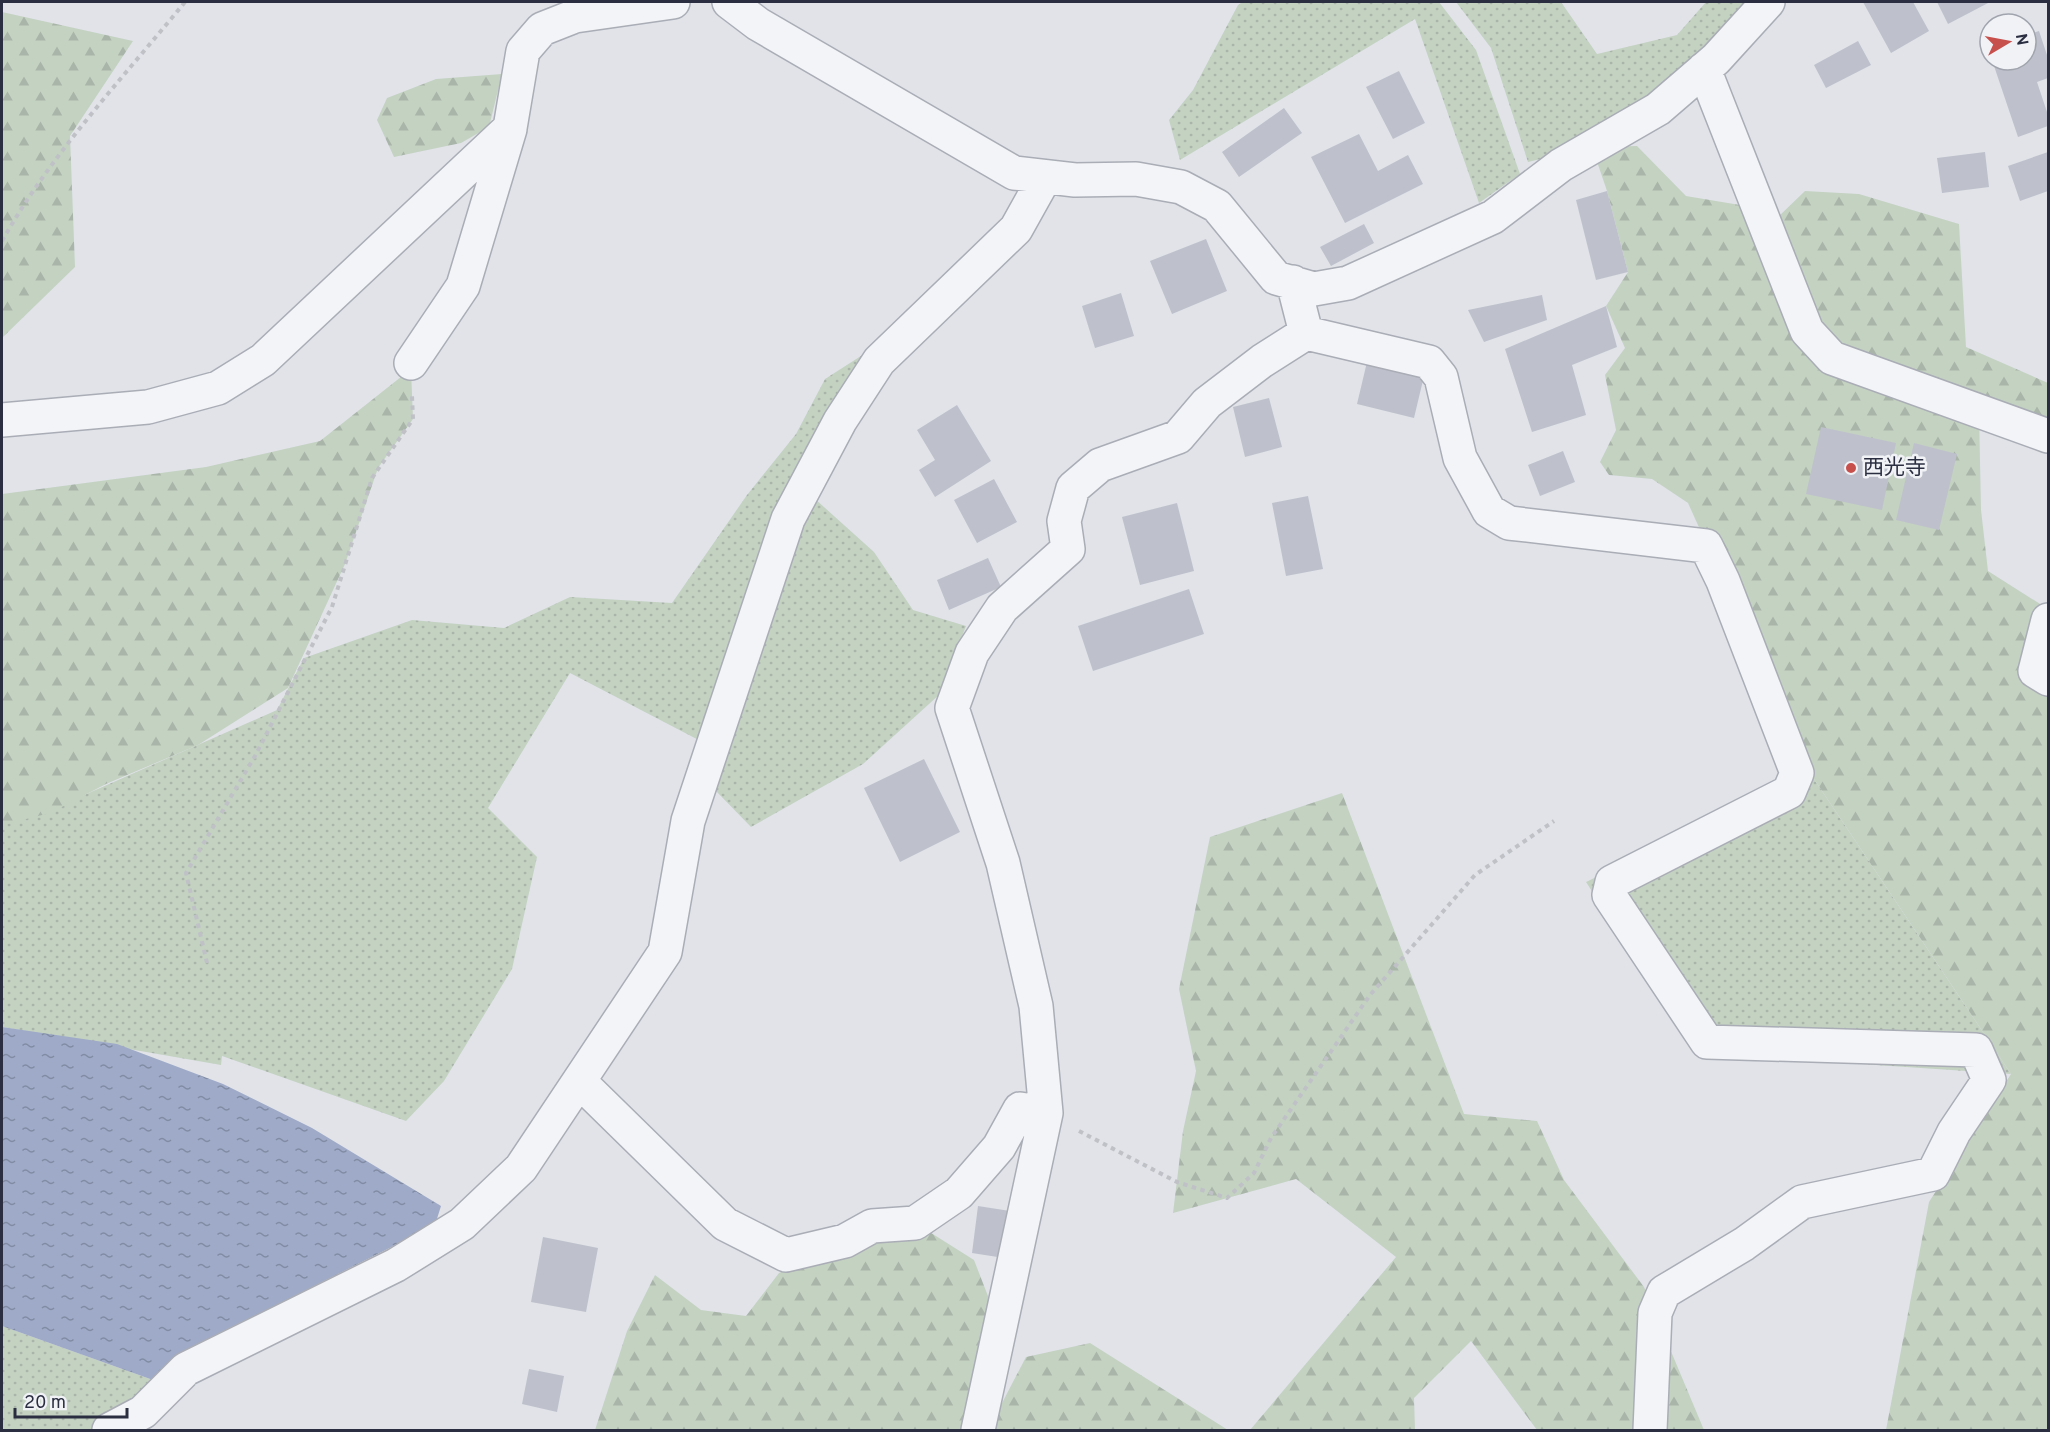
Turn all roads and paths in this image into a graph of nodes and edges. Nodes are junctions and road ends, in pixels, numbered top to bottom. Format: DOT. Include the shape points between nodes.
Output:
graph roads {
  1 [pos="185,2"];
  2 [pos="673,2"];
  3 [pos="729,2"];
  4 [pos="1768,2"];
  5 [pos="1704,69"];
  6 [pos="510,128"];
  7 [pos="1045,177"];
  8 [pos="2,241"];
  9 [pos="1293,282"];
  10 [pos="1306,333"];
  11 [pos="411,363"];
  12 [pos="2,420"];
  13 [pos="2049,436"];
  14 [pos="2049,620"];
  15 [pos="2049,679"];
  16 [pos="1554,821"];
  17 [pos="207,963"];
  18 [pos="579,1081"];
  19 [pos="1046,1113"];
  20 [pos="981,1416"];
  21 [pos="109,1431"];
  22 [pos="955,1431"];
  23 [pos="1650,1431"];
  1 -- 8 [label="path" via="74,136 20,208"];
  2 -- 6 [label="street" via="575,16 542,29 523,51"];
  3 -- 7 [label="street" via="758,24 1014,173"];
  4 -- 5 [label="street"];
  5 -- 9 [label="street" via="1658,109 1561,165 1493,217 1348,283 1314,289"];
  5 -- 13 [label="street" via="1807,331 1826,352 1832,358 1900,385"];
  6 -- 11 [label="street" via="463,285"];
  6 -- 12 [label="street" via="263,360 218,388 147,407"];
  7 -- 9 [label="street" via="1136,179 1181,187 1217,206 1276,278"];
  7 -- 18 [label="street" via="1016,229 879,361 840,421 788,519 688,821 665,952"];
  9 -- 10 [label="street"];
  10 -- 19 [label="street" via="1207,403 1178,437 1100,465 1073,488 1064,521 1068,549 1002,608 972,653 952,708 1003,862 1036,1006"];
  10 -- 23 [label="street" via="1429,362 1441,377 1460,458 1489,511 1509,523 1707,546 1797,773 1789,792 1612,882 1609,895 1707,1042 1976,1050 1989,1080 1954,1132 1933,1174 1802,1202 1744,1244 1664,1292 1655,1313"];
  11 -- 17 [label="path" via="413,419 372,478 332,607 255,756 186,873"];
  14 -- 15 [label="street" via="2035,671"];
  16 -- 19 [label="path" via="1475,875 1370,995 1271,1138 1254,1173 1227,1198 1177,1182"];
  18 -- 19 [label="street" via="725,1224 786,1255 845,1241 872,1226 915,1223 959,1193 999,1147 1020,1109"];
  18 -- 21 [label="street" via="520,1168 462,1224 396,1265 186,1369 143,1412"];
  19 -- 20 [label="street"];
  20 -- 22 [label="street"];
}
